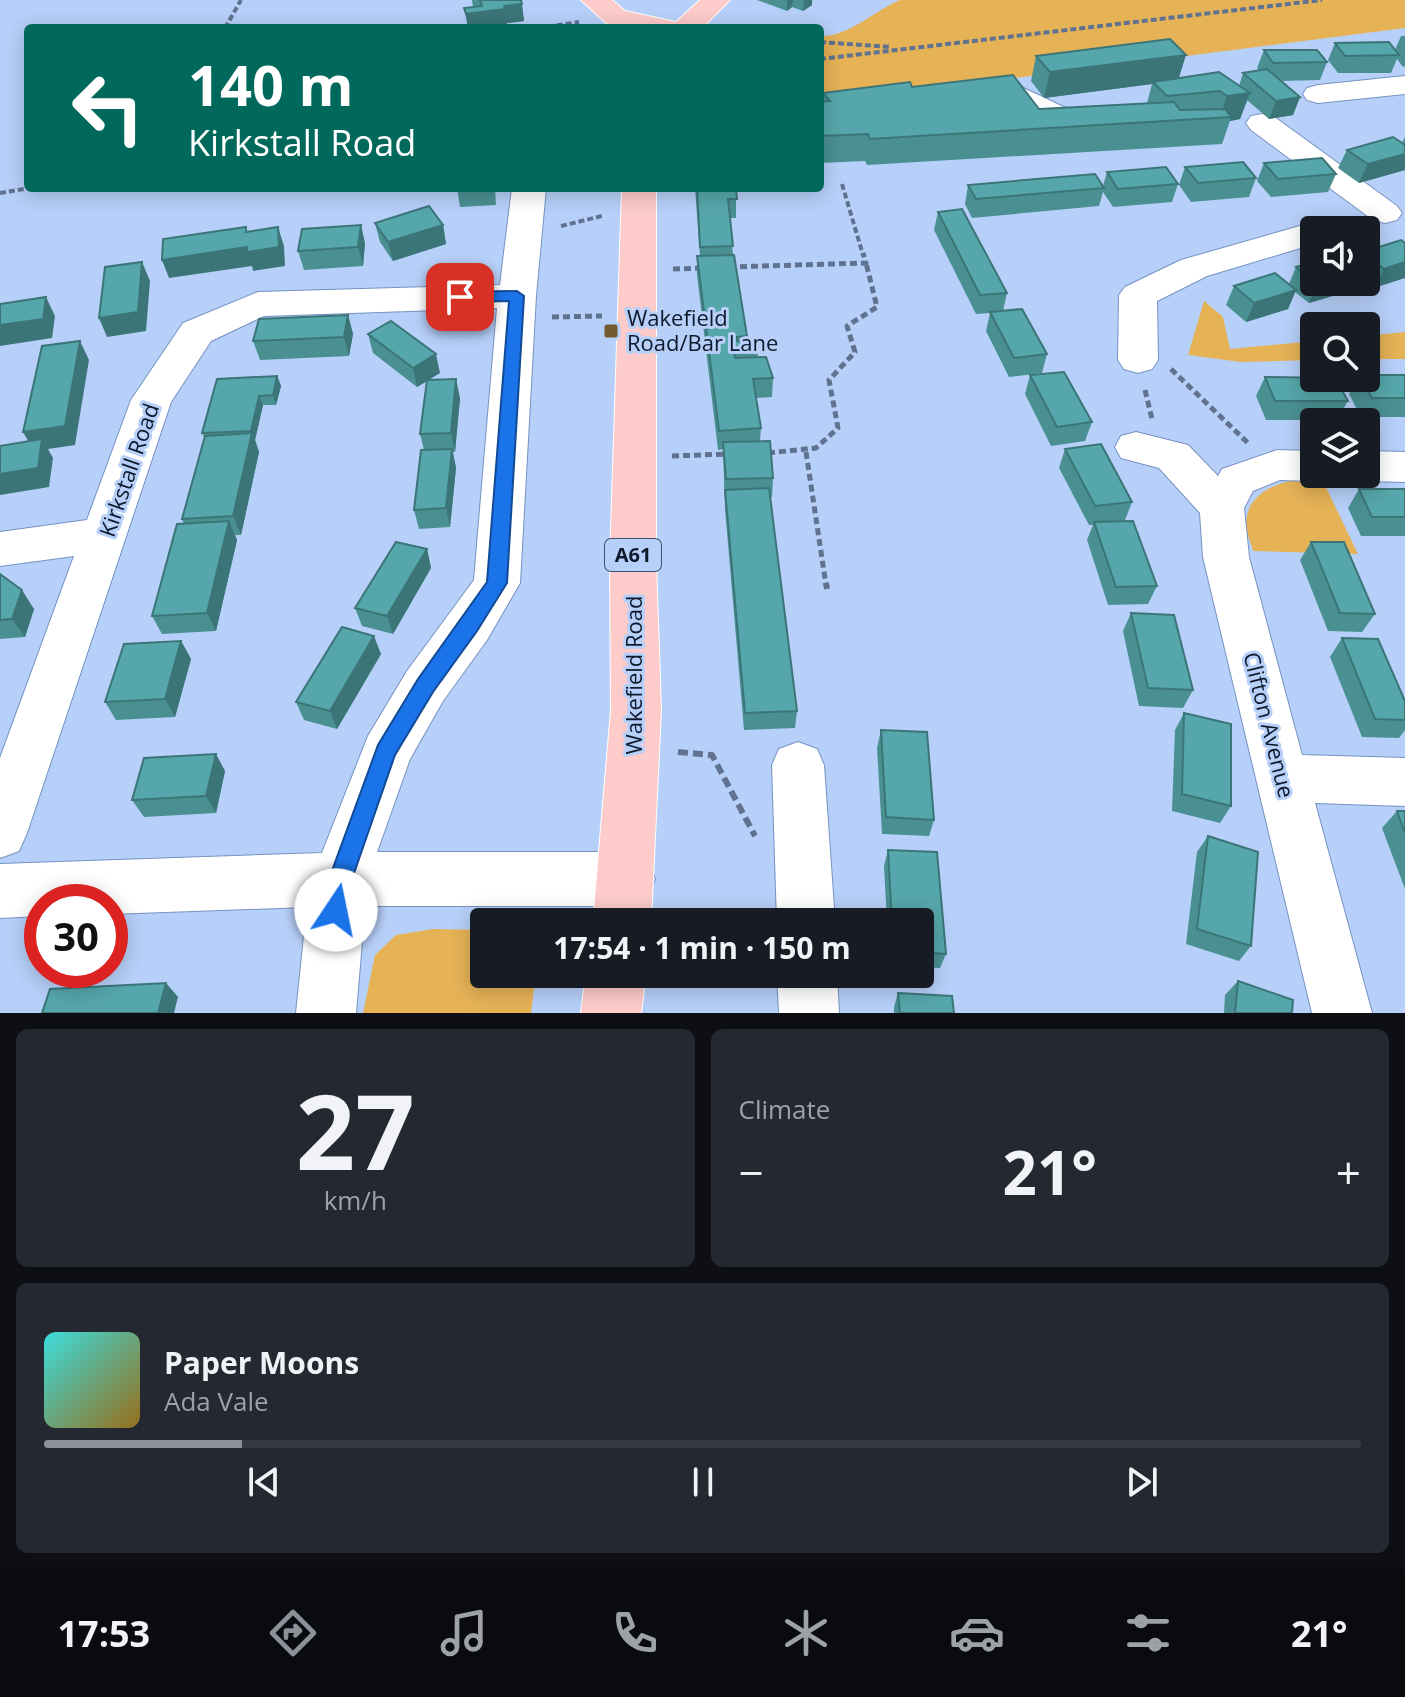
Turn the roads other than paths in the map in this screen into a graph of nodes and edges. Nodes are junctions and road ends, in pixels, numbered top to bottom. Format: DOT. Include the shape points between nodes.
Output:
graph roads {
  1 [pos="595,0"];
  2 [pos="716,0"];
  3 [pos="603,24"];
  4 [pos="648,24"];
  5 [pos="690,24"];
  6 [pos="1405,85"];
  7 [pos="1318,94"];
  8 [pos="953,97"];
  9 [pos="1122,115"];
  10 [pos="1262,123"];
  11 [pos="529,192"];
  12 [pos="638,198"];
  13 [pos="1395,210"];
  14 [pos="1374,216"];
  15 [pos="1300,237"];
  16 [pos="516,306"];
  17 [pos="1138,360"];
  18 [pos="1145,439"];
  19 [pos="1295,466"];
  20 [pos="1380,466"];
  21 [pos="1405,467"];
  22 [pos="1222,508"];
  23 [pos="106,534"];
  24 [pos="0,549"];
  25 [pos="798,765"];
  26 [pos="1282,778"];
  27 [pos="1405,782"];
  28 [pos="0,833"];
  29 [pos="340,879"];
  30 [pos="0,891"];
  31 [pos="625,900"];
  32 [pos="805,908"];
  33 [pos="614,988"];
  34 [pos="808,988"];
  35 [pos="326,1013"];
  36 [pos="611,1013"];
  37 [pos="809,1013"];
  38 [pos="1342,1013"];
  1 -- 3 [label="main road"];
  1 -- 4 [label="main road" via="616,17"];
  2 -- 5 [label="main road"];
  6 -- 7 [label="street"];
  8 -- 9 [label="street" via="1013,92 1065,120"];
  10 -- 13 [label="street"];
  11 -- 16 [label="street"];
  12 -- 31 [label="main road, Wakefield Road / A61" via="634,749"];
  13 -- 14 [label="street"];
  15 -- 17 [label="street" via="1194,268 1138,295"];
  16 -- 23 [label="street, Kirkstall Road" via="258,304 197,332 151,400"];
  16 -- 29 [label="street" via="497,583 386,752"];
  18 -- 22 [label="street" via="1173,456"];
  19 -- 22 [label="street" via="1237,480"];
  20 -- 21 [label="street"];
  22 -- 26 [label="street, Clifton Avenue" via="1226,557"];
  23 -- 24 [label="street"];
  23 -- 28 [label="street, Kirkstall Road"];
  25 -- 32 [label="street"];
  26 -- 27 [label="street"];
  26 -- 38 [label="street, Clifton Avenue"];
  29 -- 30 [label="street"];
  29 -- 31 [label="street"];
  29 -- 35 [label="street"];
  33 -- 36 [label="main road"];
  34 -- 37 [label="street"];
}
